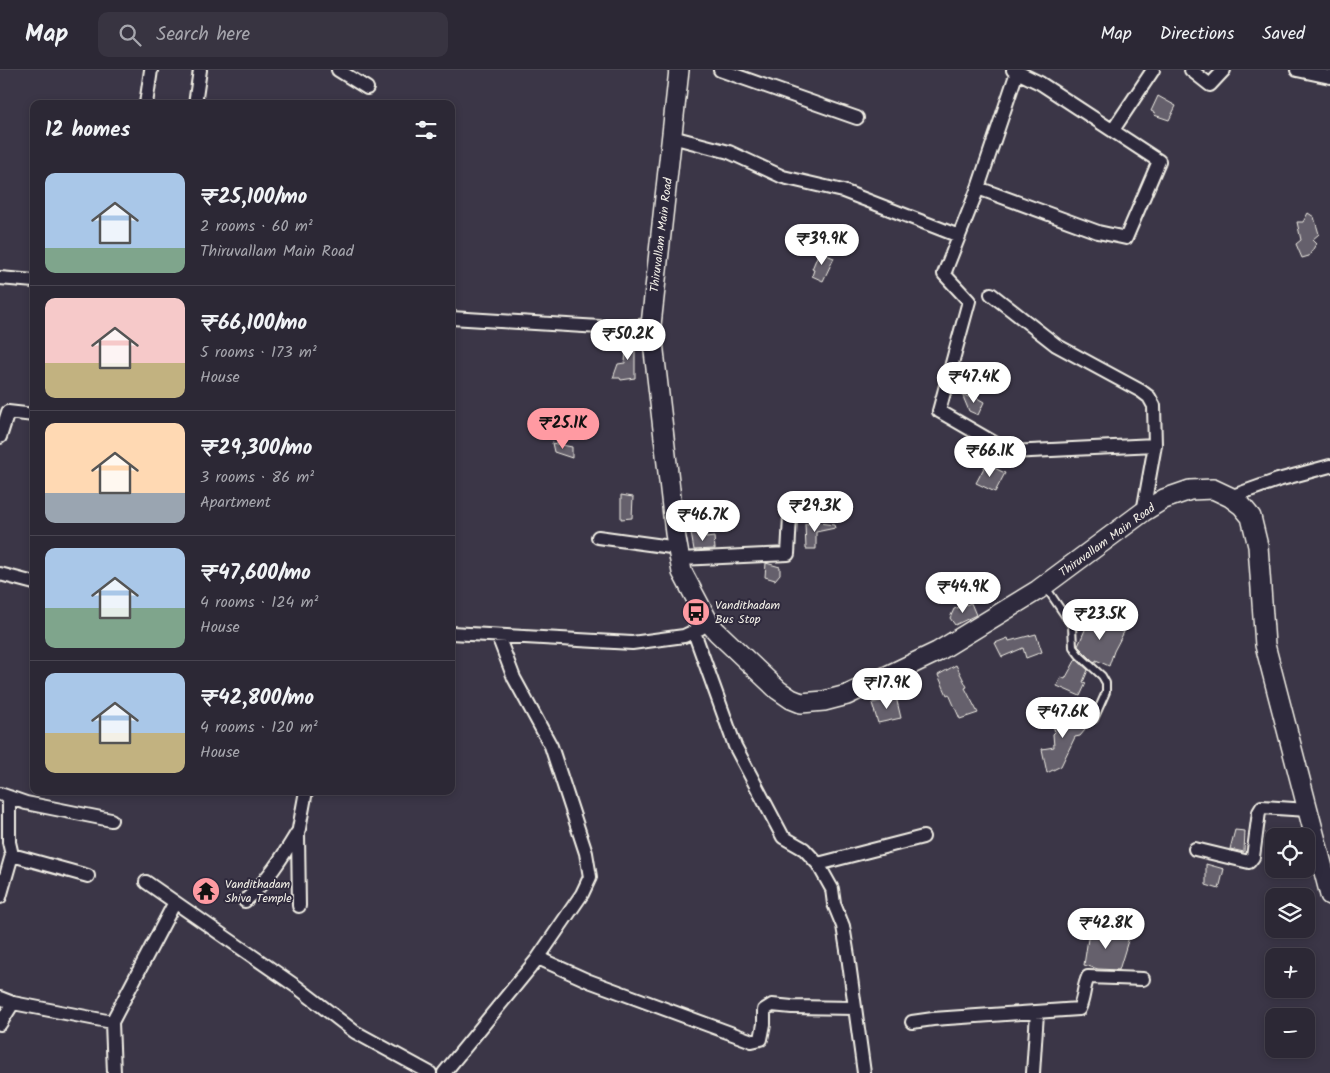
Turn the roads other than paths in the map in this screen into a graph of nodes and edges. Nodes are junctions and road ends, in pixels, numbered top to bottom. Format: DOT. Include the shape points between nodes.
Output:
graph roads {
  1 [pos="151,70"];
  2 [pos="200,70"];
  3 [pos="338,70"];
  4 [pos="679,70"];
  5 [pos="720,70"];
  6 [pos="1153,70"];
  7 [pos="1191,70"];
  8 [pos="1224,70"];
  9 [pos="1297,70"];
  10 [pos="1015,71"];
  11 [pos="1330,77"];
  12 [pos="367,88"];
  13 [pos="147,100"];
  14 [pos="196,100"];
  15 [pos="857,118"];
  16 [pos="1113,130"];
  17 [pos="672,137"];
  18 [pos="978,188"];
  19 [pos="959,236"];
  20 [pos="0,278"];
  21 [pos="30,281"];
  22 [pos="991,294"];
  23 [pos="455,318"];
  24 [pos="651,325"];
  25 [pos="30,415"];
  26 [pos="0,436"];
  27 [pos="1155,445"];
  28 [pos="1330,466"];
  29 [pos="1230,497"];
  30 [pos="1143,512"];
  31 [pos="790,518"];
  32 [pos="598,537"];
  33 [pos="679,554"];
  34 [pos="0,574"];
  35 [pos="30,582"];
  36 [pos="1044,585"];
  37 [pos="702,627"];
  38 [pos="455,633"];
  39 [pos="498,636"];
  40 [pos="1094,718"];
  41 [pos="4,795"];
  42 [pos="305,795"];
  43 [pos="1308,810"];
  44 [pos="110,820"];
  45 [pos="299,828"];
  46 [pos="923,837"];
  47 [pos="1195,849"];
  48 [pos="12,855"];
  49 [pos="818,864"];
  50 [pos="88,876"];
  51 [pos="146,882"];
  52 [pos="1330,895"];
  53 [pos="0,897"];
  54 [pos="245,901"];
  55 [pos="175,902"];
  56 [pos="299,906"];
  57 [pos="538,958"];
  58 [pos="1143,979"];
  59 [pos="0,998"];
  60 [pos="13,1003"];
  61 [pos="855,1008"];
  62 [pos="1037,1012"];
  63 [pos="112,1022"];
  64 [pos="912,1022"];
  65 [pos="0,1024"];
  66 [pos="114,1073"];
  67 [pos="430,1073"];
  68 [pos="444,1073"];
  69 [pos="864,1073"];
  70 [pos="1033,1073"];
  1 -- 13 [label="street"];
  2 -- 14 [label="street"];
  3 -- 12 [label="street"];
  4 -- 17 [label="main road, Thiruvallam Main Road"];
  5 -- 15 [label="street"];
  6 -- 16 [label="street"];
  7 -- 8 [label="street" via="1210,86"];
  9 -- 11 [label="street"];
  10 -- 16 [label="street" via="1040,83"];
  10 -- 18 [label="street"];
  16 -- 18 [label="street" via="1159,161 1126,238 1098,232"];
  17 -- 19 [label="street" via="728,152 783,177 843,191"];
  17 -- 24 [label="main road, Thiruvallam Main Road"];
  18 -- 19 [label="street"];
  19 -- 27 [label="street" via="944,274 969,301 939,411 1010,452"];
  20 -- 21 [label="street"];
  22 -- 27 [label="street" via="1056,345 1149,397 1154,406"];
  23 -- 24 [label="street" via="616,328"];
  24 -- 33 [label="main road, Thiruvallam Main Road"];
  25 -- 26 [label="street" via="8,412"];
  27 -- 30 [label="street"];
  28 -- 29 [label="street"];
  29 -- 30 [label="main road, Thiruvallam Main Road" via="1213,490 1190,490 1164,499"];
  29 -- 43 [label="main road, Thiruvallam Main Road" via="1251,517 1258,546 1265,645"];
  30 -- 36 [label="main road, Thiruvallam Main Road"];
  31 -- 33 [label="street" via="788,554"];
  32 -- 33 [label="street"];
  33 -- 37 [label="main road, Thiruvallam Main Road" via="682,572"];
  34 -- 35 [label="street"];
  36 -- 37 [label="main road, Thiruvallam Main Road" via="937,652 847,695 812,703 801,704 791,699 717,632"];
  36 -- 40 [label="lane" via="1072,626 1073,647 1106,683 1106,692"];
  37 -- 39 [label="street" via="657,640 632,643"];
  37 -- 49 [label="street" via="736,746 783,837 804,849"];
  38 -- 39 [label="street"];
  39 -- 57 [label="street" via="514,678 551,746 590,871 582,894"];
  41 -- 44 [label="street" via="26,803"];
  41 -- 48 [label="street"];
  42 -- 45 [label="street"];
  43 -- 47 [label="street" via="1262,807 1253,857 1249,862"];
  43 -- 52 [label="main road, Thiruvallam Main Road"];
  45 -- 54 [label="street" via="283,857 260,888"];
  45 -- 56 [label="street"];
  46 -- 49 [label="street"];
  48 -- 50 [label="street"];
  48 -- 53 [label="street"];
  49 -- 61 [label="street" via="832,889 842,926"];
  51 -- 55 [label="street"];
  55 -- 63 [label="street"];
  55 -- 67 [label="street" via="356,1032"];
  57 -- 61 [label="street" via="589,981 752,1041 761,1039 764,1010 772,1005"];
  57 -- 68 [label="street"];
  58 -- 62 [label="street" via="1088,977 1078,1010"];
  59 -- 60 [label="street"];
  60 -- 63 [label="street"];
  60 -- 65 [label="street"];
  61 -- 69 [label="street"];
  62 -- 64 [label="street"];
  62 -- 70 [label="street"];
  63 -- 66 [label="street"];
}
